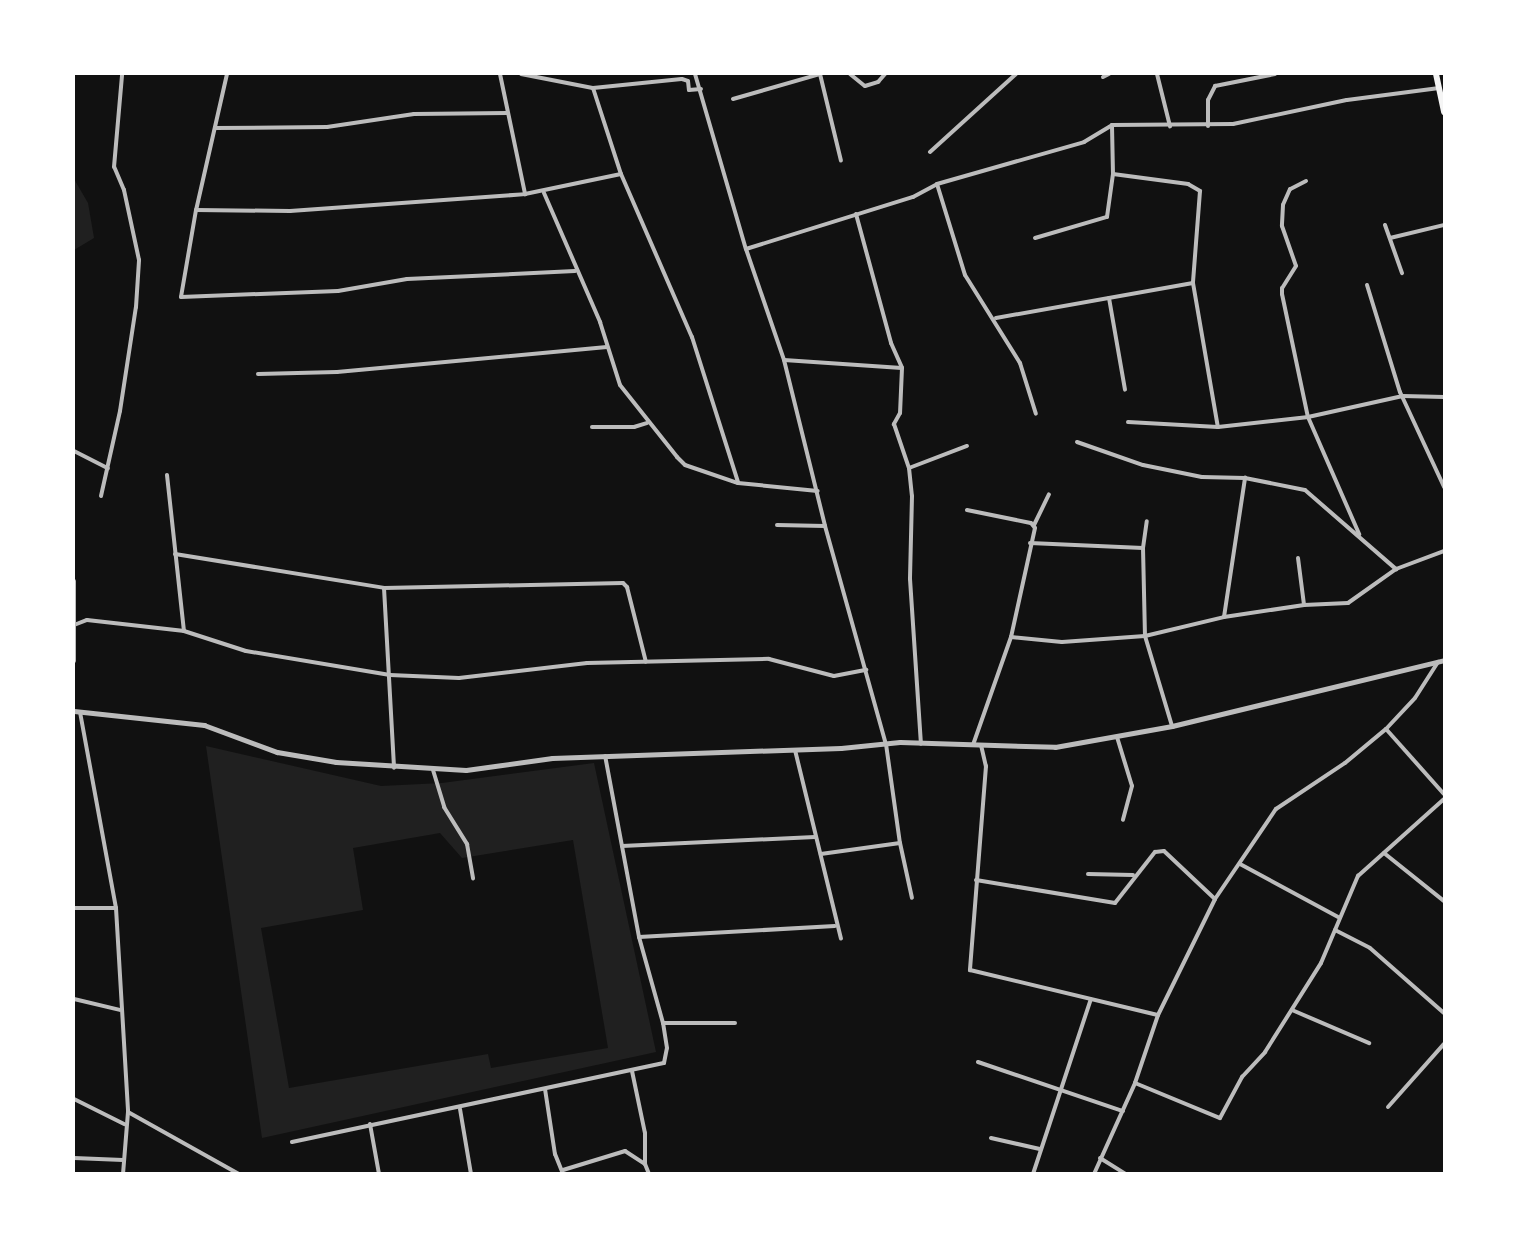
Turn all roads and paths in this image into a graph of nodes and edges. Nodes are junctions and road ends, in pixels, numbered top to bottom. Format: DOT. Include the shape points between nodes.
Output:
graph roads {
  1 [pos="227,74"];
  2 [pos="500,74"];
  3 [pos="521,74"];
  4 [pos="695,74"];
  5 [pos="820,74"];
  6 [pos="850,74"];
  7 [pos="885,74"];
  8 [pos="1016,74"];
  9 [pos="1109,74"];
  10 [pos="1157,74"];
  11 [pos="1275,74"];
  12 [pos="1436,74"];
  13 [pos="122,75"];
  14 [pos="1103,77"];
  15 [pos="1441,83"];
  16 [pos="593,88"];
  17 [pos="700,89"];
  18 [pos="733,99"];
  19 [pos="1444,112"];
  20 [pos="507,113"];
  21 [pos="1112,125"];
  22 [pos="1170,126"];
  23 [pos="1208,126"];
  24 [pos="215,128"];
  25 [pos="930,152"];
  26 [pos="841,161"];
  27 [pos="621,174"];
  28 [pos="1113,174"];
  29 [pos="1306,181"];
  30 [pos="936,184"];
  31 [pos="544,193"];
  32 [pos="525,195"];
  33 [pos="196,210"];
  34 [pos="856,214"];
  35 [pos="1385,225"];
  36 [pos="1444,225"];
  37 [pos="1035,238"];
  38 [pos="1389,238"];
  39 [pos="746,249"];
  40 [pos="575,271"];
  41 [pos="1402,273"];
  42 [pos="1193,283"];
  43 [pos="1367,285"];
  44 [pos="1109,298"];
  45 [pos="996,318"];
  46 [pos="607,347"];
  47 [pos="784,360"];
  48 [pos="902,368"];
  49 [pos="258,374"];
  50 [pos="1125,390"];
  51 [pos="1403,396"];
  52 [pos="1444,397"];
  53 [pos="1036,414"];
  54 [pos="1308,417"];
  55 [pos="1128,422"];
  56 [pos="647,423"];
  57 [pos="592,426"];
  58 [pos="1218,427"];
  59 [pos="1077,442"];
  60 [pos="967,446"];
  61 [pos="74,451"];
  62 [pos="108,468"];
  63 [pos="909,468"];
  64 [pos="167,475"];
  65 [pos="1245,478"];
  66 [pos="738,483"];
  67 [pos="1444,487"];
  68 [pos="818,491"];
  69 [pos="1049,494"];
  70 [pos="101,496"];
  71 [pos="967,510"];
  72 [pos="1147,521"];
  73 [pos="777,525"];
  74 [pos="825,525"];
  75 [pos="1034,525"];
  76 [pos="1359,534"];
  77 [pos="1030,543"];
  78 [pos="1143,548"];
  79 [pos="1444,551"];
  80 [pos="176,554"];
  81 [pos="1298,558"];
  82 [pos="1396,569"];
  83 [pos="74,581"];
  84 [pos="384,588"];
  85 [pos="1304,604"];
  86 [pos="1224,617"];
  87 [pos="74,625"];
  88 [pos="184,631"];
  89 [pos="1145,636"];
  90 [pos="1011,637"];
  91 [pos="1441,661"];
  92 [pos="74,662"];
  93 [pos="646,662"];
  94 [pos="866,670"];
  95 [pos="390,675"];
  96 [pos="77,712"];
  97 [pos="1173,726"];
  98 [pos="1386,729"];
  99 [pos="1117,737"];
  100 [pos="886,744"];
  101 [pos="921,745"];
  102 [pos="973,745"];
  103 [pos="981,745"];
  104 [pos="795,750"];
  105 [pos="605,755"];
  106 [pos="394,768"];
  107 [pos="433,770"];
  108 [pos="1444,794"];
  109 [pos="1444,799"];
  110 [pos="1123,820"];
  111 [pos="816,837"];
  112 [pos="900,843"];
  113 [pos="622,846"];
  114 [pos="1384,853"];
  115 [pos="821,854"];
  116 [pos="1240,864"];
  117 [pos="1088,874"];
  118 [pos="1134,875"];
  119 [pos="473,878"];
  120 [pos="976,880"];
  121 [pos="912,898"];
  122 [pos="1215,898"];
  123 [pos="1444,901"];
  124 [pos="74,908"];
  125 [pos="116,908"];
  126 [pos="1338,917"];
  127 [pos="835,926"];
  128 [pos="1335,930"];
  129 [pos="639,937"];
  130 [pos="841,938"];
  131 [pos="74,999"];
  132 [pos="1091,999"];
  133 [pos="120,1010"];
  134 [pos="1292,1010"];
  135 [pos="1444,1013"];
  136 [pos="1158,1015"];
  137 [pos="663,1023"];
  138 [pos="735,1023"];
  139 [pos="1369,1043"];
  140 [pos="1444,1044"];
  141 [pos="978,1062"];
  142 [pos="632,1071"];
  143 [pos="1135,1083"];
  144 [pos="545,1089"];
  145 [pos="1060,1089"];
  146 [pos="74,1099"];
  147 [pos="1388,1107"];
  148 [pos="460,1109"];
  149 [pos="1124,1111"];
  150 [pos="128,1112"];
  151 [pos="370,1124"];
  152 [pos="124,1125"];
  153 [pos="991,1138"];
  154 [pos="292,1142"];
  155 [pos="1040,1149"];
  156 [pos="74,1158"];
  157 [pos="1100,1158"];
  158 [pos="123,1160"];
  159 [pos="645,1164"];
  160 [pos="563,1172"];
  161 [pos="123,1173"];
  162 [pos="238,1173"];
  163 [pos="379,1173"];
  164 [pos="471,1173"];
  165 [pos="649,1173"];
  166 [pos="1033,1173"];
  167 [pos="1094,1173"];
  168 [pos="1126,1173"];
  1 -- 24 [label="street"];
  2 -- 20 [label="street"];
  3 -- 16 [label="street"];
  4 -- 17 [label="street"];
  5 -- 18 [label="street"];
  5 -- 26 [label="street"];
  6 -- 7 [label="street" via="865,86 878,82"];
  8 -- 25 [label="street"];
  9 -- 14 [label="street"];
  10 -- 22 [label="street"];
  11 -- 23 [label="street" via="1215,86 1208,100"];
  12 -- 15 [label="main road"];
  13 -- 62 [label="street" via="114,167 124,190 139,260 133,340"];
  15 -- 19 [label="main road"];
  15 -- 23 [label="street"];
  16 -- 17 [label="street" via="682,79 688,81 689,90"];
  16 -- 27 [label="street"];
  17 -- 39 [label="street"];
  20 -- 24 [label="street" via="414,114 327,127"];
  20 -- 32 [label="street"];
  21 -- 22 [label="street"];
  21 -- 28 [label="street"];
  21 -- 30 [label="street" via="1084,142"];
  22 -- 23 [label="street"];
  24 -- 33 [label="street"];
  27 -- 31 [label="street"];
  27 -- 66 [label="street" via="692,337"];
  28 -- 37 [label="street" via="1107,216"];
  28 -- 42 [label="street" via="1188,184 1200,191"];
  29 -- 54 [label="street" via="1290,189 1281,217 1296,266 1282,294"];
  30 -- 34 [label="street" via="913,198"];
  30 -- 45 [label="street" via="965,275"];
  31 -- 32 [label="street"];
  31 -- 40 [label="street"];
  32 -- 33 [label="street" via="290,211"];
  33 -- 40 [label="street" via="181,297 315,292 407,279"];
  34 -- 39 [label="street"];
  34 -- 48 [label="street" via="891,343"];
  35 -- 38 [label="street"];
  36 -- 38 [label="street"];
  38 -- 41 [label="street"];
  39 -- 47 [label="street"];
  40 -- 46 [label="street" via="600,322"];
  42 -- 44 [label="street"];
  42 -- 58 [label="street"];
  43 -- 51 [label="street"];
  44 -- 45 [label="street"];
  44 -- 50 [label="street"];
  45 -- 53 [label="street" via="1024,372"];
  46 -- 49 [label="street" via="337,372"];
  46 -- 56 [label="street" via="620,385"];
  47 -- 48 [label="street"];
  47 -- 68 [label="street"];
  48 -- 63 [label="street" via="900,413 894,424"];
  51 -- 52 [label="street"];
  51 -- 54 [label="street"];
  51 -- 67 [label="street"];
  54 -- 58 [label="street"];
  54 -- 76 [label="street"];
  55 -- 58 [label="street"];
  56 -- 57 [label="street" via="634,427"];
  56 -- 66 [label="street" via="685,465"];
  59 -- 65 [label="street" via="1143,465 1202,477"];
  60 -- 63 [label="street"];
  61 -- 62 [label="street"];
  62 -- 70 [label="street"];
  63 -- 101 [label="street" via="910,579"];
  64 -- 80 [label="street"];
  65 -- 76 [label="street" via="1305,490"];
  65 -- 86 [label="street"];
  66 -- 68 [label="street"];
  68 -- 74 [label="street"];
  69 -- 75 [label="street"];
  71 -- 75 [label="street"];
  72 -- 78 [label="street"];
  73 -- 74 [label="street"];
  74 -- 94 [label="street"];
  75 -- 77 [label="street"];
  76 -- 82 [label="street"];
  77 -- 78 [label="street"];
  77 -- 90 [label="street"];
  78 -- 89 [label="street"];
  79 -- 82 [label="street"];
  80 -- 84 [label="street"];
  80 -- 88 [label="street"];
  81 -- 85 [label="street"];
  82 -- 85 [label="street" via="1348,603"];
  83 -- 87 [label="street"];
  84 -- 93 [label="street" via="622,583 627,586"];
  84 -- 95 [label="street"];
  85 -- 86 [label="street"];
  86 -- 89 [label="street"];
  87 -- 88 [label="street" via="87,620"];
  87 -- 92 [label="street"];
  88 -- 95 [label="street" via="246,651 286,654 342,669"];
  89 -- 90 [label="street" via="1062,642"];
  89 -- 97 [label="street"];
  90 -- 102 [label="street"];
  91 -- 97 [label="street"];
  91 -- 98 [label="street" via="1415,698"];
  93 -- 94 [label="street" via="769,659 834,676"];
  93 -- 95 [label="street" via="587,663 459,678"];
  94 -- 100 [label="street"];
  95 -- 106 [label="street"];
  96 -- 106 [label="street" via="204,725 277,752"];
  96 -- 125 [label="street"];
  97 -- 99 [label="street"];
  98 -- 108 [label="street"];
  98 -- 116 [label="street" via="1345,764 1281,804"];
  99 -- 103 [label="street" via="1055,747"];
  99 -- 110 [label="street" via="1132,786"];
  100 -- 101 [label="street"];
  100 -- 104 [label="street"];
  100 -- 112 [label="street"];
  101 -- 102 [label="street"];
  102 -- 103 [label="street"];
  103 -- 120 [label="street" via="986,766"];
  104 -- 105 [label="street"];
  104 -- 111 [label="street"];
  105 -- 107 [label="street"];
  105 -- 113 [label="street"];
  106 -- 107 [label="street"];
  107 -- 119 [label="street" via="444,807 467,844"];
  109 -- 114 [label="street"];
  111 -- 113 [label="street"];
  111 -- 115 [label="street"];
  112 -- 115 [label="street"];
  112 -- 121 [label="street"];
  113 -- 129 [label="street"];
  114 -- 123 [label="street"];
  114 -- 126 [label="street" via="1358,876"];
  115 -- 127 [label="street"];
  116 -- 122 [label="street"];
  116 -- 126 [label="street"];
  117 -- 118 [label="street"];
  118 -- 120 [label="street" via="1120,899 1109,903"];
  118 -- 122 [label="street" via="1155,852 1164,851"];
  120 -- 132 [label="street" via="970,970"];
  122 -- 136 [label="street"];
  124 -- 125 [label="street"];
  125 -- 133 [label="street"];
  126 -- 128 [label="street"];
  127 -- 129 [label="street"];
  127 -- 130 [label="street"];
  128 -- 134 [label="street" via="1321,963"];
  128 -- 135 [label="street" via="1370,948"];
  129 -- 137 [label="street"];
  131 -- 133 [label="street"];
  132 -- 136 [label="street"];
  132 -- 145 [label="street"];
  133 -- 150 [label="street"];
  134 -- 139 [label="street"];
  134 -- 143 [label="street" via="1265,1052 1242,1077 1220,1118"];
  136 -- 143 [label="street"];
  137 -- 138 [label="street"];
  137 -- 142 [label="street" via="667,1048 664,1063"];
  140 -- 147 [label="street"];
  141 -- 145 [label="street"];
  142 -- 144 [label="street"];
  142 -- 159 [label="street" via="645,1133"];
  143 -- 149 [label="street"];
  144 -- 148 [label="street"];
  144 -- 160 [label="street" via="555,1154"];
  145 -- 149 [label="street"];
  145 -- 155 [label="street"];
  146 -- 152 [label="street"];
  148 -- 151 [label="street"];
  148 -- 164 [label="street"];
  149 -- 157 [label="street"];
  150 -- 152 [label="street"];
  150 -- 162 [label="street"];
  151 -- 154 [label="street"];
  151 -- 163 [label="street"];
  152 -- 158 [label="street"];
  153 -- 155 [label="street"];
  155 -- 166 [label="street"];
  156 -- 158 [label="street"];
  157 -- 167 [label="street"];
  157 -- 168 [label="street"];
  158 -- 161 [label="street"];
  159 -- 160 [label="street" via="625,1151"];
  159 -- 165 [label="street"];
}
